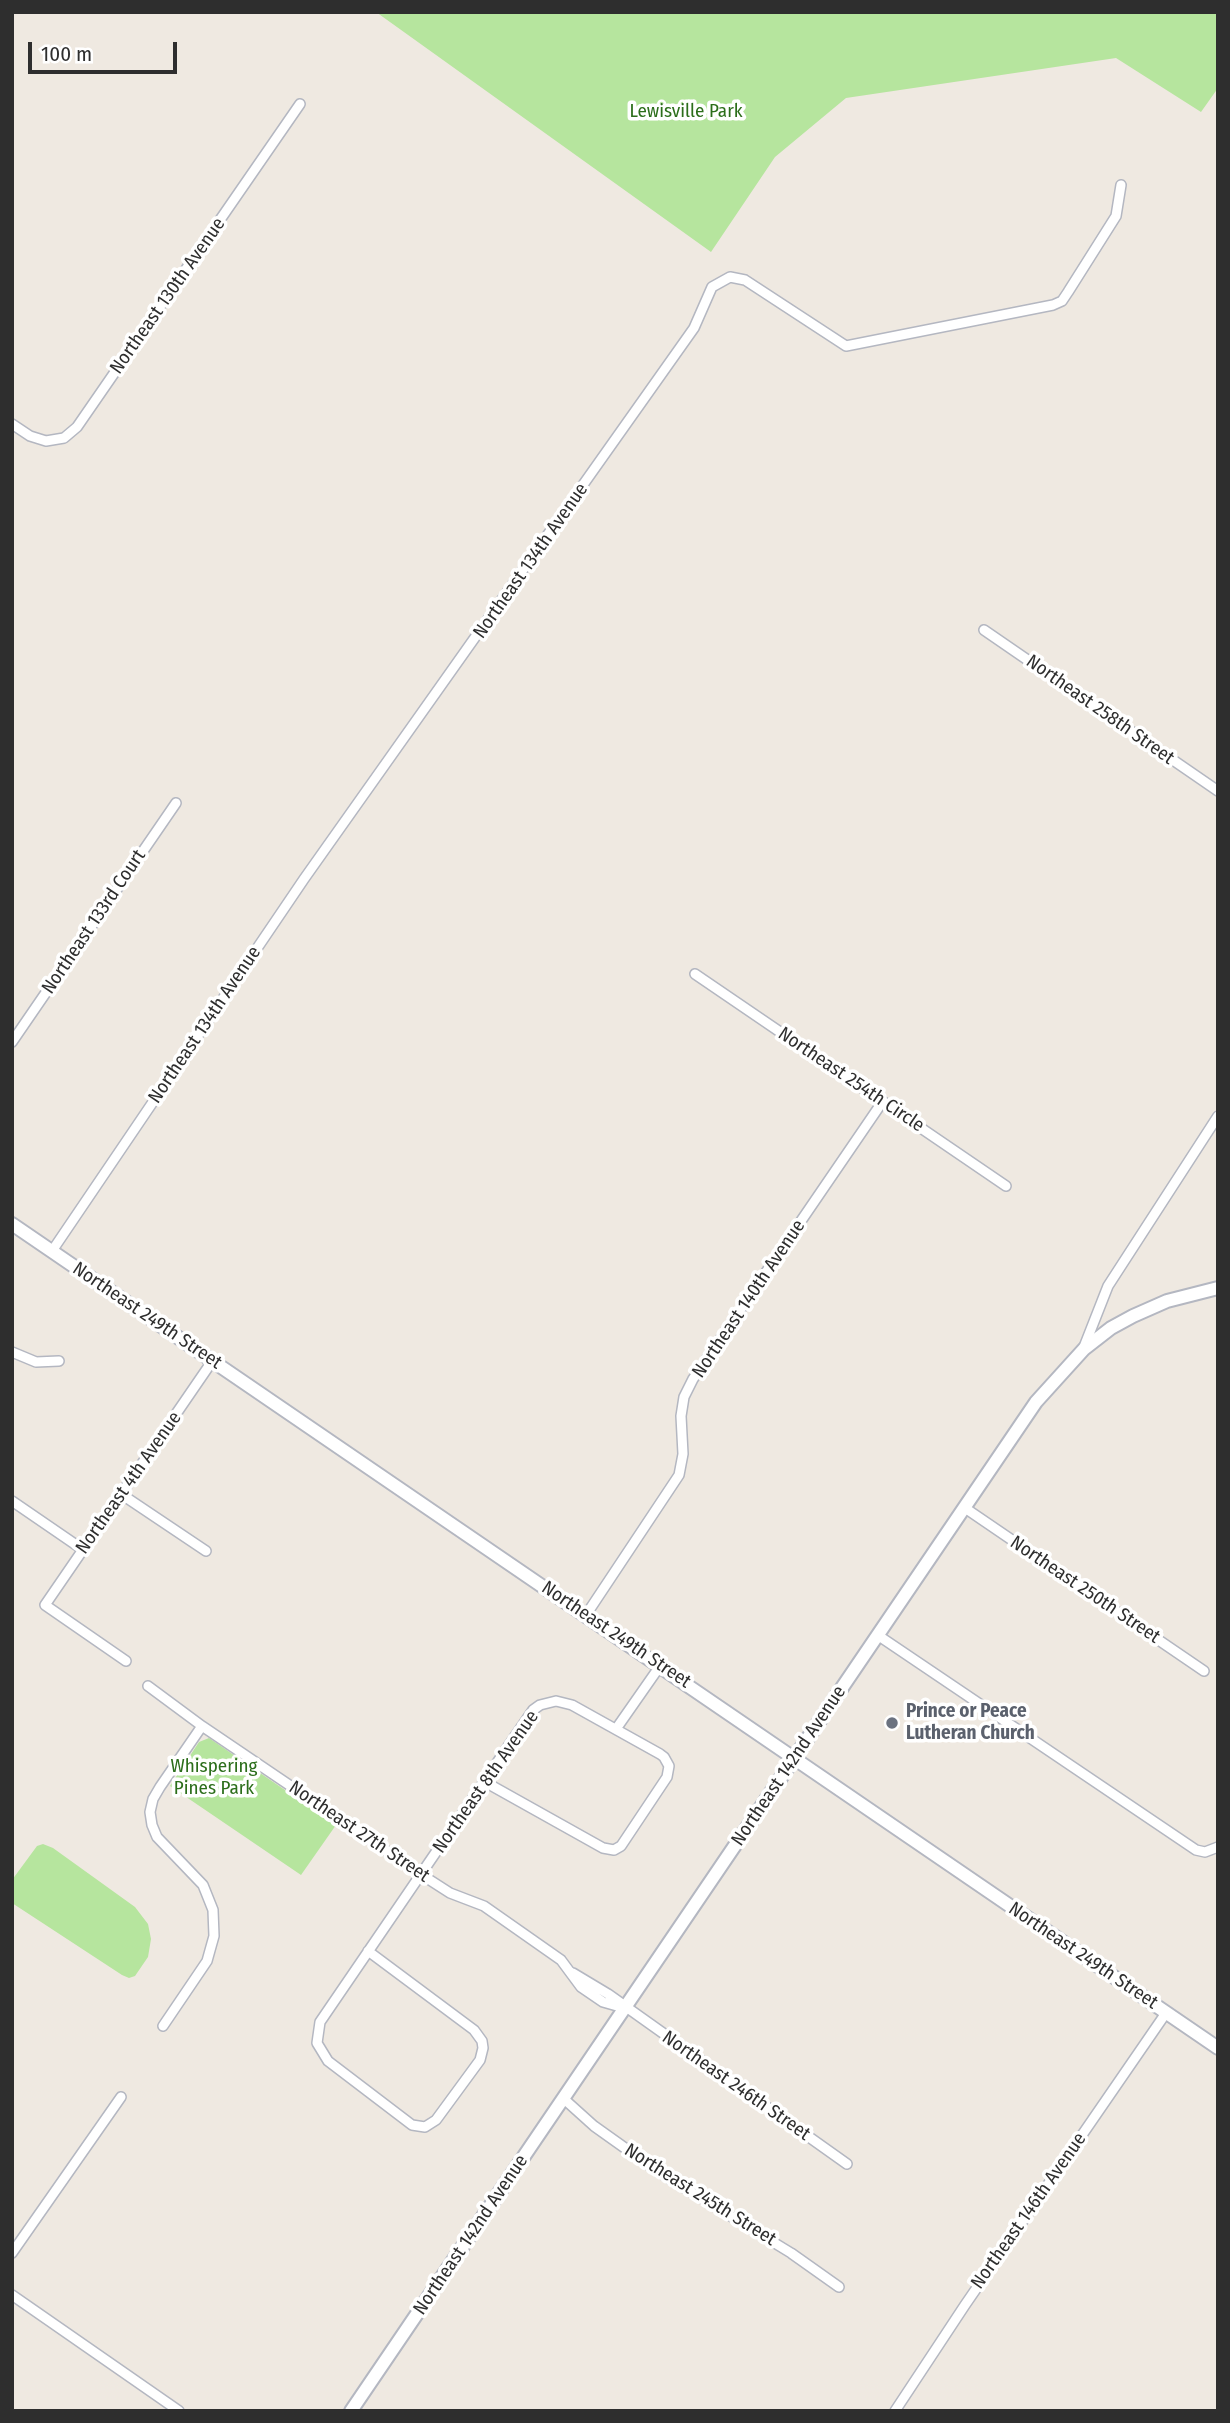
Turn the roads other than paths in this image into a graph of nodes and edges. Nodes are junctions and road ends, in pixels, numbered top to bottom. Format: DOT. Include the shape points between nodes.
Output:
graph roads {
  1 [pos="300,104"];
  2 [pos="1121,185"];
  3 [pos="12,424"];
  4 [pos="984,629"];
  5 [pos="1218,791"];
  6 [pos="176,803"];
  7 [pos="695,974"];
  8 [pos="12,1042"];
  9 [pos="883,1101"];
  10 [pos="1218,1116"];
  11 [pos="1006,1186"];
  12 [pos="12,1224"];
  13 [pos="52,1251"];
  14 [pos="1218,1288"];
  15 [pos="1084,1349"];
  16 [pos="12,1352"];
  17 [pos="212,1360"];
  18 [pos="59,1361"];
  19 [pos="121,1494"];
  20 [pos="12,1502"];
  21 [pos="965,1508"];
  22 [pos="82,1549"];
  23 [pos="206,1551"];
  24 [pos="586,1615"];
  25 [pos="879,1636"];
  26 [pos="126,1661"];
  27 [pos="660,1665"];
  28 [pos="1205,1671"];
  29 [pos="148,1686"];
  30 [pos="202,1726"];
  31 [pos="615,1730"];
  32 [pos="794,1758"];
  33 [pos="485,1782"];
  34 [pos="1218,1847"];
  35 [pos="422,1875"];
  36 [pos="368,1951"];
  37 [pos="624,2008"];
  38 [pos="1166,2013"];
  39 [pos="163,2026"];
  40 [pos="1218,2048"];
  41 [pos="121,2096"];
  42 [pos="564,2099"];
  43 [pos="847,2164"];
  44 [pos="12,2253"];
  45 [pos="839,2287"];
  46 [pos="12,2295"];
  47 [pos="179,2411"];
  48 [pos="351,2411"];
  49 [pos="895,2411"];
  1 -- 3 [label="street, Northeast 130th Avenue" via="77,427 64,438 46,441"];
  2 -- 13 [label="street, Northeast 134th Avenue" via="1116,216 1062,301 1053,305 846,346 745,280 730,277 717,282 694,328 304,879"];
  4 -- 5 [label="street, Northeast 258th Street"];
  6 -- 8 [label="street, Northeast 133rd Court"];
  7 -- 9 [label="street, Northeast 254th Circle"];
  9 -- 11 [label="street, Northeast 254th Circle"];
  9 -- 24 [label="street, Northeast 140th Avenue" via="693,1380 681,1416 679,1475"];
  10 -- 15 [label="street, Northeast 142nd Avenue" via="1108,1286"];
  12 -- 13 [label="street, Northeast 249th Street"];
  13 -- 17 [label="street, Northeast 249th Street"];
  14 -- 15 [label="street" via="1167,1301 1133,1316"];
  15 -- 21 [label="street, Northeast 142nd Avenue" via="1036,1402"];
  16 -- 18 [label="street" via="36,1362"];
  17 -- 19 [label="street, Northeast 4th Avenue"];
  17 -- 24 [label="street, Northeast 249th Street"];
  19 -- 22 [label="street, Northeast 4th Avenue"];
  19 -- 23 [label="street"];
  20 -- 22 [label="street"];
  21 -- 25 [label="street, Northeast 142nd Avenue"];
  21 -- 28 [label="street, Northeast 250th Street"];
  22 -- 26 [label="street, Northeast 4th Avenue" via="45,1605"];
  24 -- 27 [label="street, Northeast 249th Street"];
  25 -- 32 [label="street, Northeast 142nd Avenue"];
  25 -- 34 [label="street" via="1196,1850"];
  27 -- 31 [label="street"];
  27 -- 32 [label="street, Northeast 249th Street"];
  29 -- 30 [label="street, Northeast 27th Street"];
  30 -- 35 [label="street, Northeast 27th Street"];
  30 -- 39 [label="street" via="160,1787 150,1812 157,1837 203,1885 213,1910 214,1936 207,1961"];
  31 -- 33 [label="street, Northeast 8th Avenue" via="564,1702 548,1702 534,1710"];
  31 -- 33 [label="street" via="660,1754 669,1766 667,1777 614,1850"];
  32 -- 37 [label="street, Northeast 142nd Avenue"];
  32 -- 38 [label="street, Northeast 249th Street"];
  33 -- 35 [label="street, Northeast 8th Avenue"];
  35 -- 36 [label="street, Northeast 8th Avenue"];
  35 -- 37 [label="street, Northeast 27th Street" via="450,1893 484,1906"];
  36 -- 36 [label="street, Northeast 8th Avenue" via="320,2022 317,2043 328,2061 412,2125 425,2127 436,2120 480,2060 482,2041 474,2030"];
  37 -- 42 [label="street, Northeast 142nd Avenue"];
  37 -- 43 [label="street, Northeast 246th Street"];
  38 -- 40 [label="street, Northeast 249th Street"];
  38 -- 49 [label="street, Northeast 146th Avenue"];
  41 -- 44 [label="street"];
  42 -- 45 [label="street, Northeast 245th Street" via="660,2173"];
  42 -- 48 [label="street, Northeast 142nd Avenue"];
  46 -- 47 [label="street"];
}
